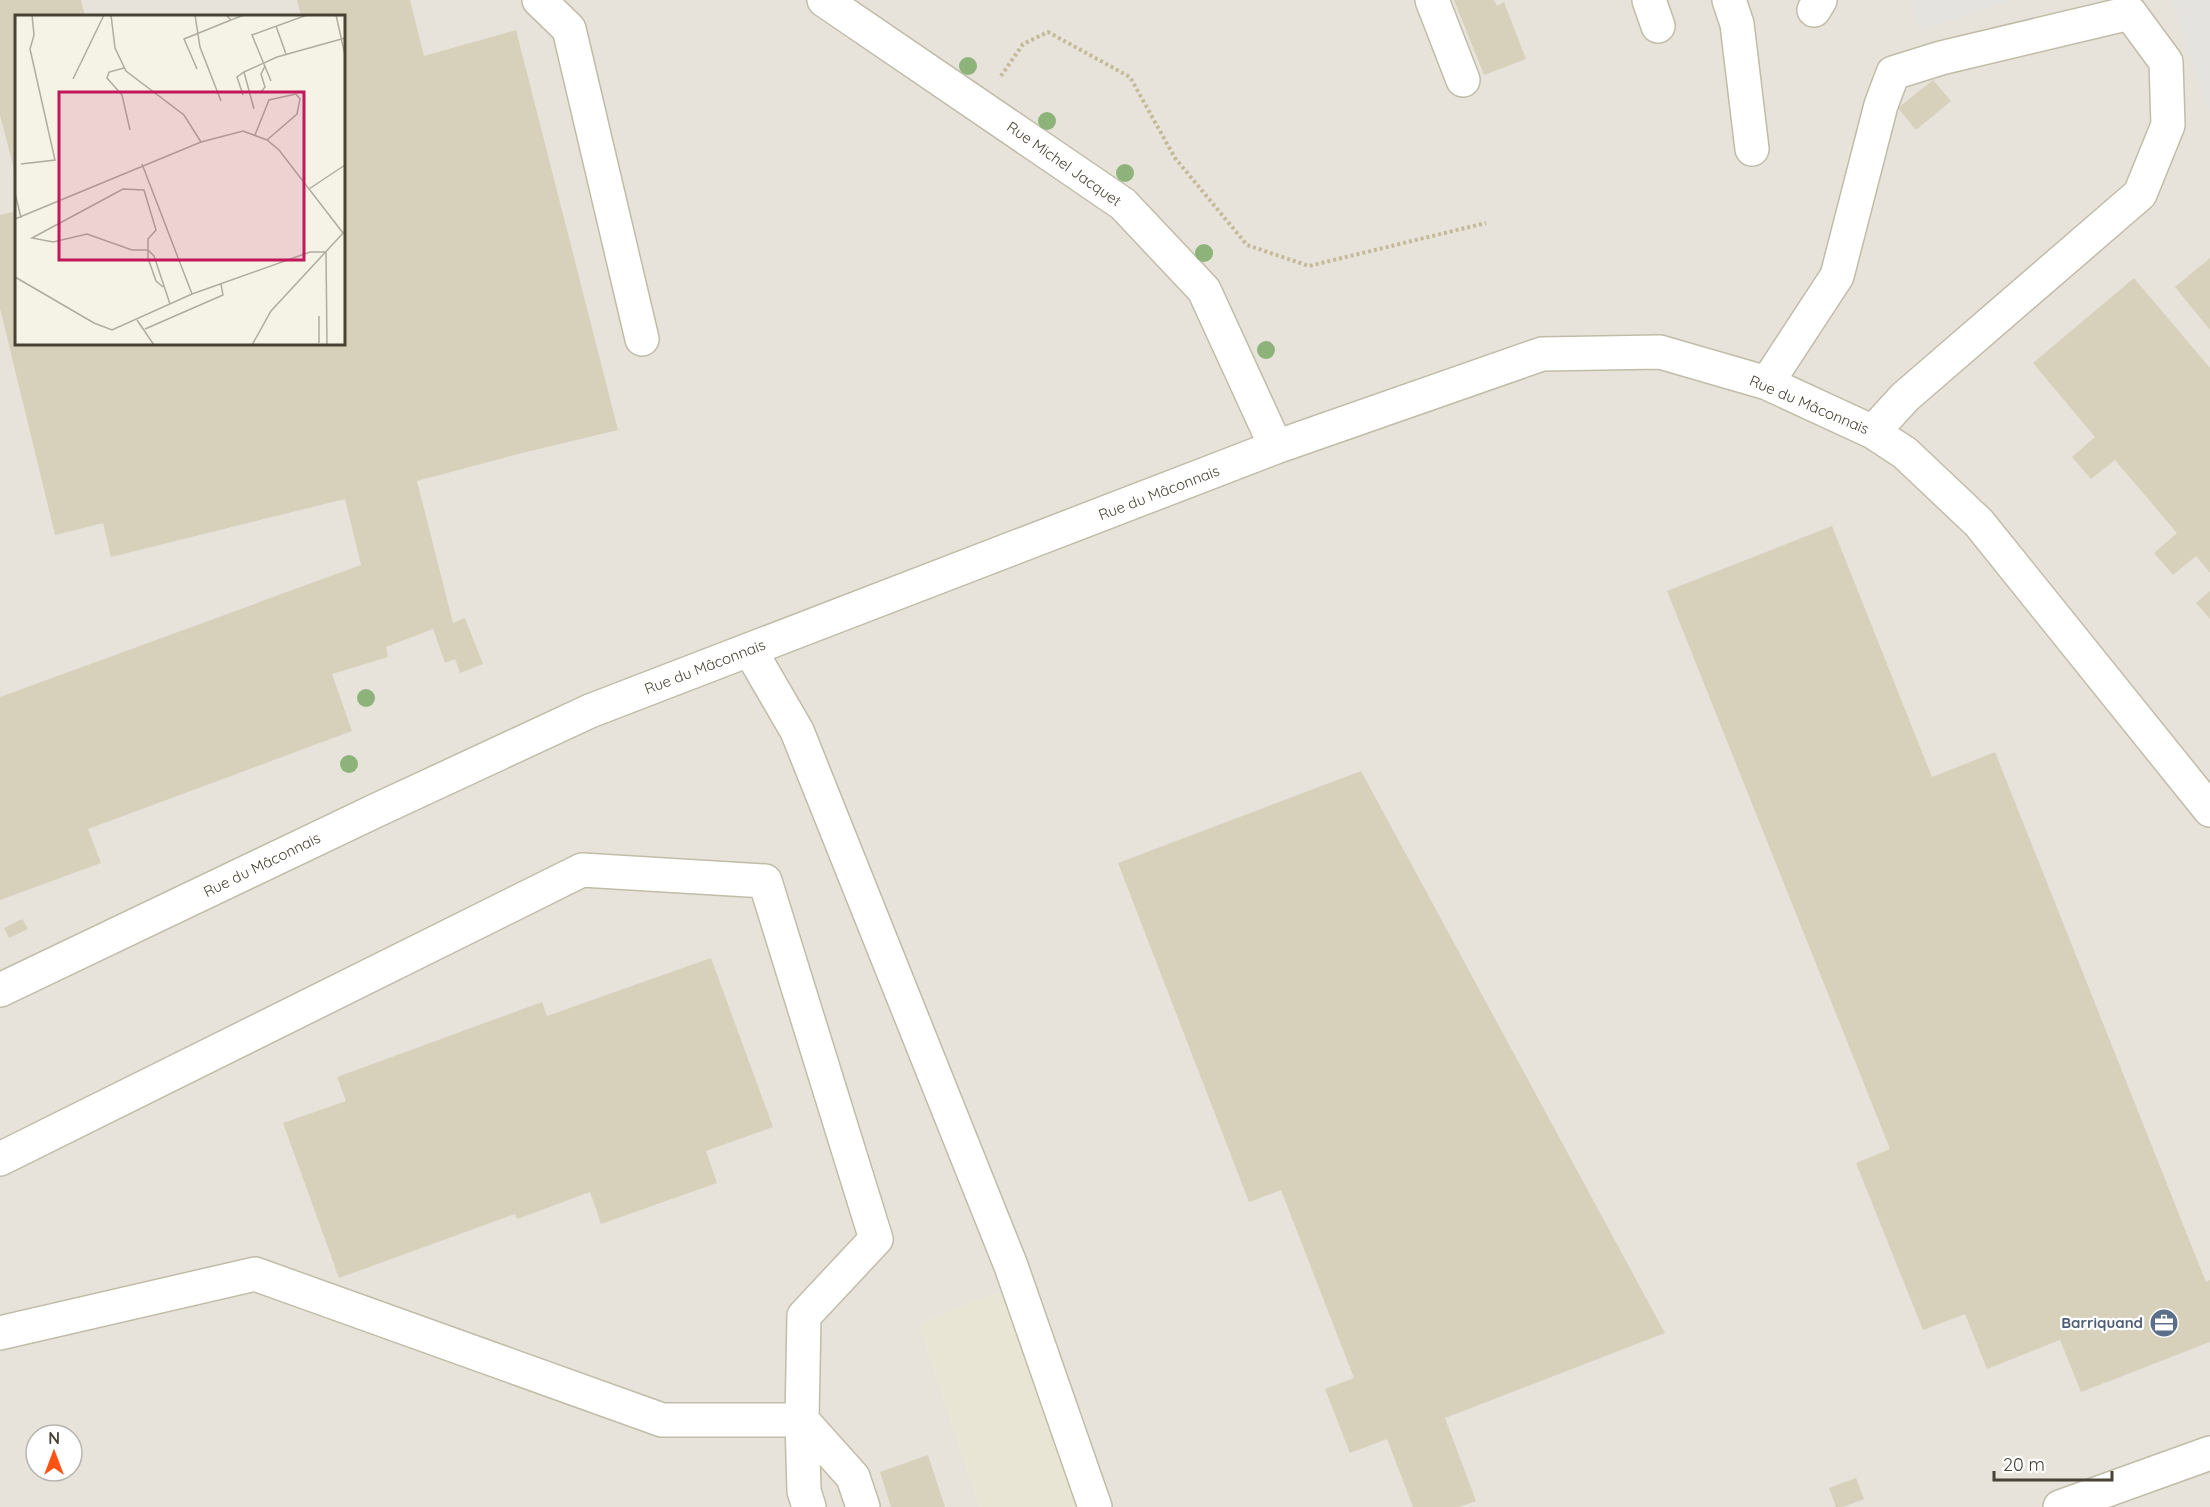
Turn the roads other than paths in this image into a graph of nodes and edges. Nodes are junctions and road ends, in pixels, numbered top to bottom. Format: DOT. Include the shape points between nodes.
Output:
graph roads {
  1 [pos="539,0"];
  2 [pos="824,0"];
  3 [pos="1432,0"];
  4 [pos="1729,0"];
  5 [pos="1463,80"];
  6 [pos="1752,149"];
  7 [pos="642,339"];
  8 [pos="1767,383"];
  9 [pos="1873,432"];
  10 [pos="1276,447"];
  11 [pos="750,650"];
  12 [pos="2210,810"];
  13 [pos="0,990"];
  14 [pos="0,1159"];
  15 [pos="0,1332"];
  16 [pos="802,1420"];
  17 [pos="2210,1453"];
  18 [pos="809,1507"];
  19 [pos="863,1507"];
  20 [pos="1095,1507"];
  21 [pos="2060,1507"];
  1 -- 7 [label="street" via="569,29"];
  2 -- 10 [label="street, Rue Michel Jacquet" via="1123,204 1204,290"];
  3 -- 5 [label="street"];
  4 -- 6 [label="street" via="1737,24"];
  8 -- 9 [label="street, Rue du Mâconnais"];
  8 -- 9 [label="street" via="1837,276 1881,105 1893,73 2130,13 2166,63 2168,125 2140,195 1905,397"];
  8 -- 10 [label="street, Rue du Mâconnais" via="1660,352 1542,354"];
  9 -- 12 [label="street, Rue du Mâconnais" via="1905,453 1979,523"];
  10 -- 11 [label="street, Rue du Mâconnais"];
  11 -- 13 [label="street, Rue du Mâconnais" via="591,711"];
  11 -- 20 [label="street" via="797,731 1011,1266"];
  14 -- 16 [label="street" via="582,870 765,881 876,1239 804,1316"];
  15 -- 16 [label="street" via="255,1274 662,1420"];
  16 -- 18 [label="street" via="804,1491"];
  16 -- 19 [label="street" via="853,1477"];
  17 -- 21 [label="street"];
}
